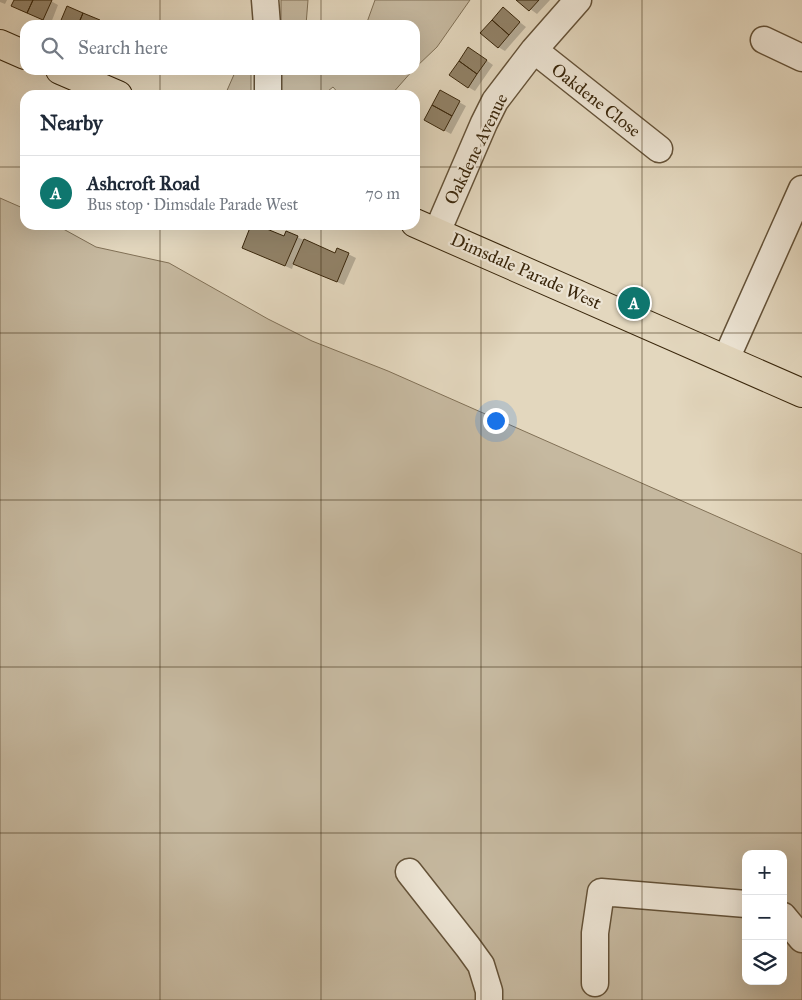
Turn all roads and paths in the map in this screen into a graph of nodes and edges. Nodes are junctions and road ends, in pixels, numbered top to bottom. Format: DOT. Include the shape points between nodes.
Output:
graph roads {
  1 [pos="265,0"];
  2 [pos="578,0"];
  3 [pos="267,20"];
  4 [pos="764,40"];
  5 [pos="0,44"];
  6 [pos="534,50"];
  7 [pos="20,53"];
  8 [pos="802,58"];
  9 [pos="72,75"];
  10 [pos="268,75"];
  11 [pos="106,90"];
  12 [pos="268,90"];
  13 [pos="659,149"];
  14 [pos="802,189"];
  15 [pos="426,227"];
  16 [pos="726,358"];
  17 [pos="802,393"];
  18 [pos="409,872"];
  19 [pos="739,904"];
  20 [pos="787,921"];
  21 [pos="802,939"];
  22 [pos="595,983"];
  23 [pos="489,1000"];
  1 -- 3 [label="street"];
  2 -- 6 [label="street, Oakdene Avenue"];
  4 -- 8 [label="street"];
  5 -- 7 [label="main road"];
  6 -- 13 [label="street, Oakdene Close"];
  6 -- 15 [label="street, Oakdene Avenue" via="495,101"];
  9 -- 11 [label="main road"];
  10 -- 12 [label="street"];
  14 -- 16 [label="street"];
  15 -- 16 [label="main road, Dimsdale Parade West"];
  16 -- 17 [label="main road, Dimsdale Parade West"];
  18 -- 23 [label="street" via="481,965"];
  19 -- 22 [label="street" via="601,892 595,934"];
  20 -- 21 [label="street"];
}
